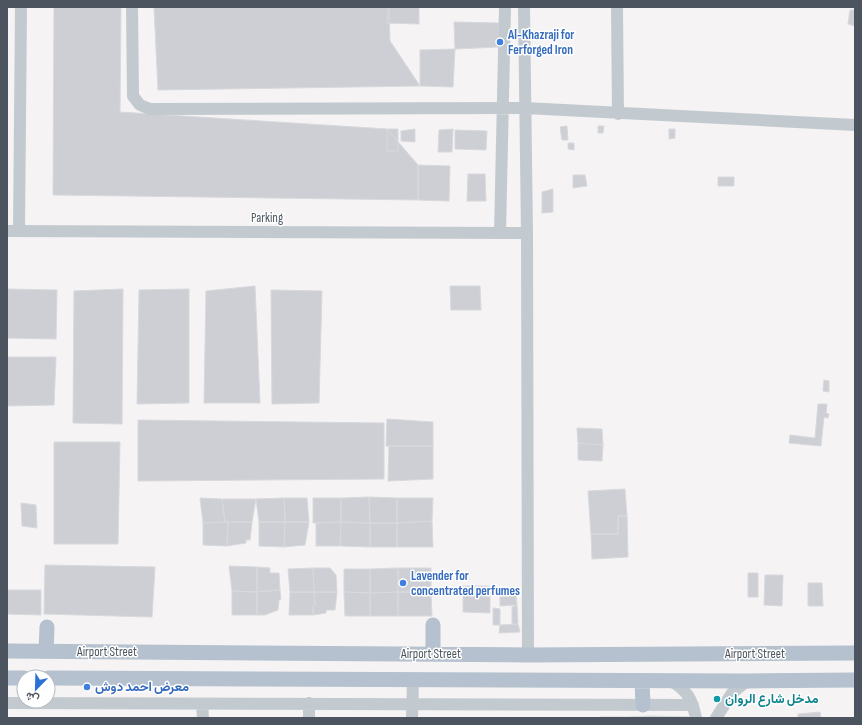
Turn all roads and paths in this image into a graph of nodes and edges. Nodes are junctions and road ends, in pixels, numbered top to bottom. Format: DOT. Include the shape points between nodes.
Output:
graph roads {
  1 [pos="21,7"];
  2 [pos="132,7"];
  3 [pos="505,7"];
  4 [pos="524,7"];
  5 [pos="617,7"];
  6 [pos="525,108"];
  7 [pos="502,109"];
  8 [pos="618,114"];
  9 [pos="855,125"];
  10 [pos="7,231"];
  11 [pos="19,231"];
  12 [pos="500,233"];
  13 [pos="527,233"];
  14 [pos="433,625"];
  15 [pos="46,627"];
  16 [pos="7,651"];
  17 [pos="46,651"];
  18 [pos="854,653"];
  19 [pos="433,654"];
  20 [pos="528,655"];
  21 [pos="56,678"];
  22 [pos="413,680"];
  23 [pos="855,680"];
  24 [pos="642,681"];
  25 [pos="671,681"];
  26 [pos="747,681"];
  27 [pos="309,703"];
  28 [pos="7,704"];
  29 [pos="202,704"];
  30 [pos="413,705"];
  31 [pos="643,705"];
  32 [pos="693,705"];
  33 [pos="202,718"];
  34 [pos="309,718"];
  35 [pos="412,718"];
  36 [pos="696,718"];
  37 [pos="716,718"];
  1 -- 11 [label="street"];
  2 -- 7 [label="street" via="133,96 140,106 150,109"];
  3 -- 7 [label="street"];
  4 -- 6 [label="street"];
  5 -- 8 [label="street"];
  6 -- 7 [label="street"];
  6 -- 8 [label="street"];
  6 -- 13 [label="street"];
  7 -- 12 [label="street"];
  8 -- 9 [label="street"];
  10 -- 11 [label="street, Parking"];
  11 -- 12 [label="street, Parking"];
  12 -- 13 [label="street, Parking"];
  13 -- 20 [label="street"];
  14 -- 19 [label="main road"];
  15 -- 17 [label="main road"];
  16 -- 17 [label="main road, Airport Street"];
  17 -- 19 [label="main road, Airport Street"];
  18 -- 20 [label="main road, Airport Street"];
  19 -- 20 [label="main road, Airport Street"];
  21 -- 22 [label="main road, Airport Street"];
  22 -- 24 [label="main road, Airport Street"];
  22 -- 30 [label="street"];
  23 -- 26 [label="main road, Airport Street"];
  24 -- 25 [label="main road, Airport Street"];
  24 -- 31 [label="main road"];
  25 -- 26 [label="main road, Airport Street"];
  25 -- 32 [label="street" via="682,688"];
  26 -- 37 [label="street" via="732,693"];
  27 -- 29 [label="street"];
  27 -- 30 [label="street"];
  27 -- 34 [label="street"];
  28 -- 29 [label="street"];
  29 -- 33 [label="street"];
  30 -- 31 [label="street"];
  30 -- 35 [label="street"];
  31 -- 32 [label="street"];
  32 -- 36 [label="street"];
}
